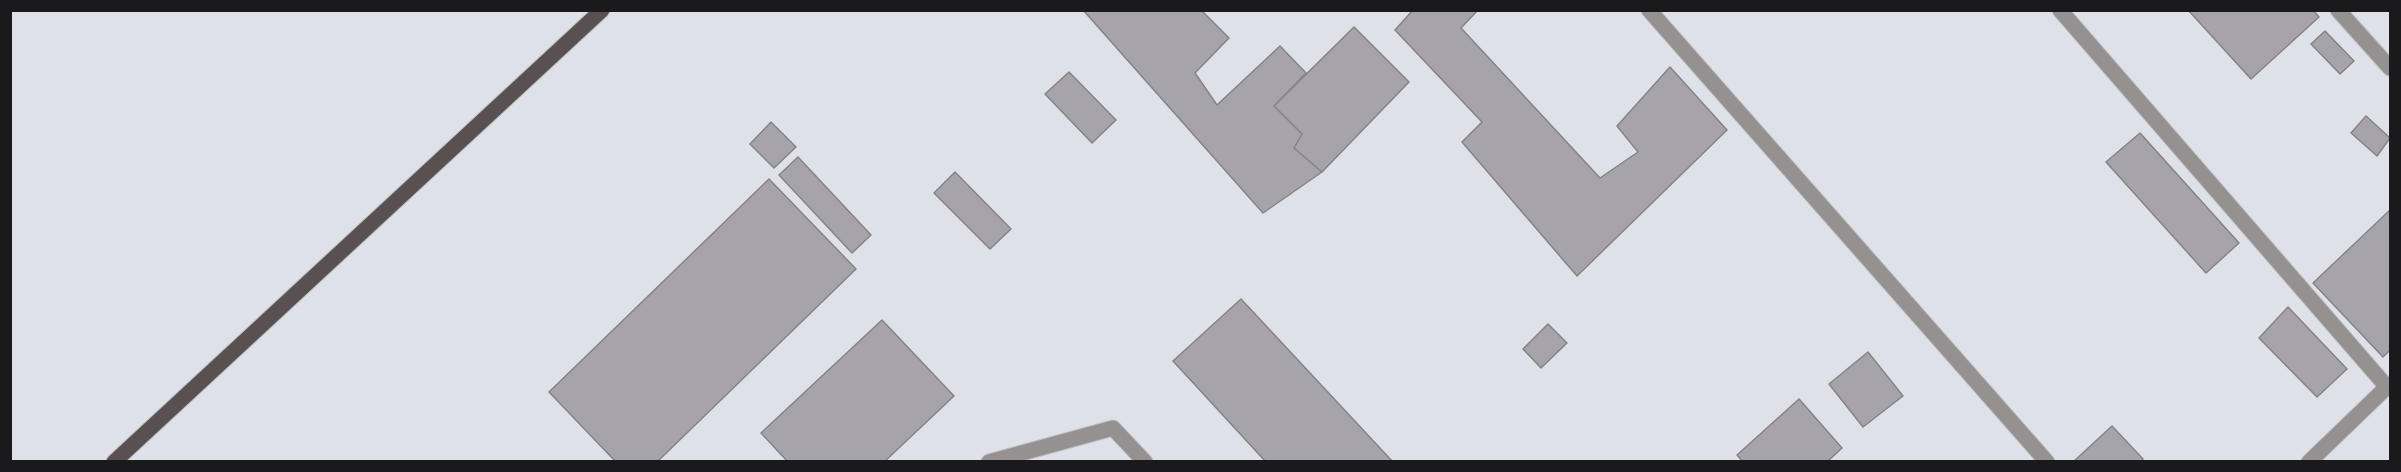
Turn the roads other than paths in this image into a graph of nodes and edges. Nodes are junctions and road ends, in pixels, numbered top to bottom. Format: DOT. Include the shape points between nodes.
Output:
graph roads {
  1 [pos="602,10"];
  2 [pos="1649,10"];
  3 [pos="2060,10"];
  4 [pos="2338,10"];
  5 [pos="2391,68"];
  6 [pos="2389,385"];
  7 [pos="114,462"];
  8 [pos="989,462"];
  9 [pos="1145,462"];
  10 [pos="2047,462"];
  11 [pos="2309,462"];
  1 -- 7 [label="main road"];
  2 -- 10 [label="street"];
  3 -- 6 [label="street"];
  4 -- 5 [label="street"];
  6 -- 11 [label="street"];
  8 -- 9 [label="street" via="1113,428"];
}
